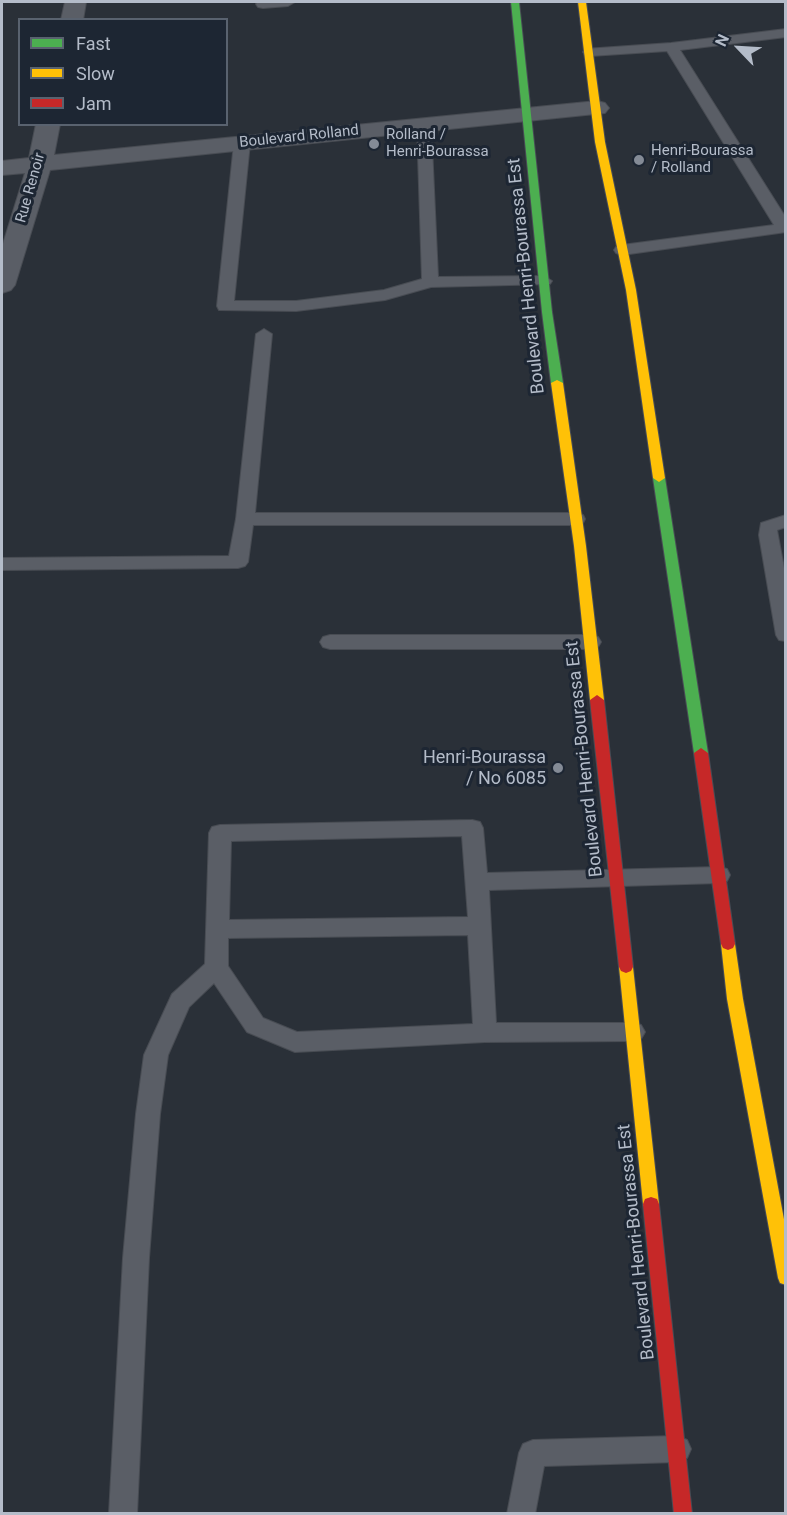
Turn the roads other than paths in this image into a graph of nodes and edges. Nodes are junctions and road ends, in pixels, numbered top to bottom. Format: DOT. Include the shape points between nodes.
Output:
graph roads {
  1 [pos="76,2"];
  2 [pos="288,2"];
  3 [pos="515,2"];
  4 [pos="582,2"];
  5 [pos="263,4"];
  6 [pos="72,18"];
  7 [pos="786,33"];
  8 [pos="671,47"];
  9 [pos="590,52"];
  10 [pos="597,108"];
  11 [pos="528,114"];
  12 [pos="424,124"];
  13 [pos="48,126"];
  14 [pos="242,143"];
  15 [pos="40,164"];
  16 [pos="2,168"];
  17 [pos="622,250"];
  18 [pos="544,281"];
  19 [pos="430,282"];
  20 [pos="2,285"];
  21 [pos="264,334"];
  22 [pos="245,519"];
  23 [pos="576,519"];
  24 [pos="786,521"];
  25 [pos="777,546"];
  26 [pos="2,564"];
  27 [pos="786,635"];
  28 [pos="330,642"];
  29 [pos="591,642"];
  30 [pos="719,875"];
  31 [pos="617,879"];
  32 [pos="477,882"];
  33 [pos="479,926"];
  34 [pos="217,929"];
  35 [pos="216,967"];
  36 [pos="633,1032"];
  37 [pos="486,1033"];
  38 [pos="786,1278"];
  39 [pos="677,1449"];
  40 [pos="123,1514"];
  41 [pos="521,1514"];
  42 [pos="683,1514"];
  1 -- 6 [label="street"];
  2 -- 5 [label="lane"];
  3 -- 11 [label="main road, Boulevard Henri-Bourassa Est"];
  4 -- 9 [label="main road"];
  7 -- 8 [label="lane"];
  8 -- 9 [label="lane"];
  8 -- 17 [label="lane" via="784,228"];
  9 -- 10 [label="main road"];
  10 -- 11 [label="street, Boulevard Rolland"];
  10 -- 17 [label="main road"];
  11 -- 12 [label="street, Boulevard Rolland"];
  11 -- 18 [label="main road, Boulevard Henri-Bourassa Est"];
  12 -- 14 [label="street, Boulevard Rolland"];
  12 -- 19 [label="lane"];
  13 -- 15 [label="street, Rue Renoir"];
  14 -- 15 [label="street, Boulevard Rolland"];
  14 -- 19 [label="lane" via="225,306 296,306 385,295"];
  15 -- 16 [label="street, Boulevard Rolland"];
  15 -- 20 [label="street, Rue Renoir"];
  17 -- 30 [label="main road"];
  18 -- 19 [label="lane"];
  18 -- 23 [label="main road, Boulevard Henri-Bourassa Est"];
  21 -- 22 [label="lane"];
  22 -- 23 [label="lane"];
  22 -- 26 [label="lane" via="237,562"];
  23 -- 29 [label="main road, Boulevard Henri-Bourassa Est"];
  24 -- 25 [label="lane" via="768,527"];
  25 -- 27 [label="lane"];
  28 -- 29 [label="lane"];
  29 -- 31 [label="main road, Boulevard Henri-Bourassa Est"];
  30 -- 31 [label="lane"];
  30 -- 38 [label="main road" via="735,999"];
  31 -- 32 [label="lane"];
  31 -- 36 [label="main road, Boulevard Henri-Bourassa Est"];
  32 -- 33 [label="lane"];
  32 -- 34 [label="lane" via="472,828 220,833"];
  33 -- 34 [label="lane"];
  33 -- 37 [label="lane"];
  34 -- 35 [label="lane"];
  35 -- 37 [label="lane" via="255,1025 295,1042"];
  35 -- 40 [label="lane" via="180,1001 156,1055 136,1258"];
  36 -- 37 [label="lane"];
  36 -- 39 [label="main road, Boulevard Henri-Bourassa Est"];
  39 -- 41 [label="lane" via="533,1453"];
  39 -- 42 [label="main road, Boulevard Henri-Bourassa Est"];
}
